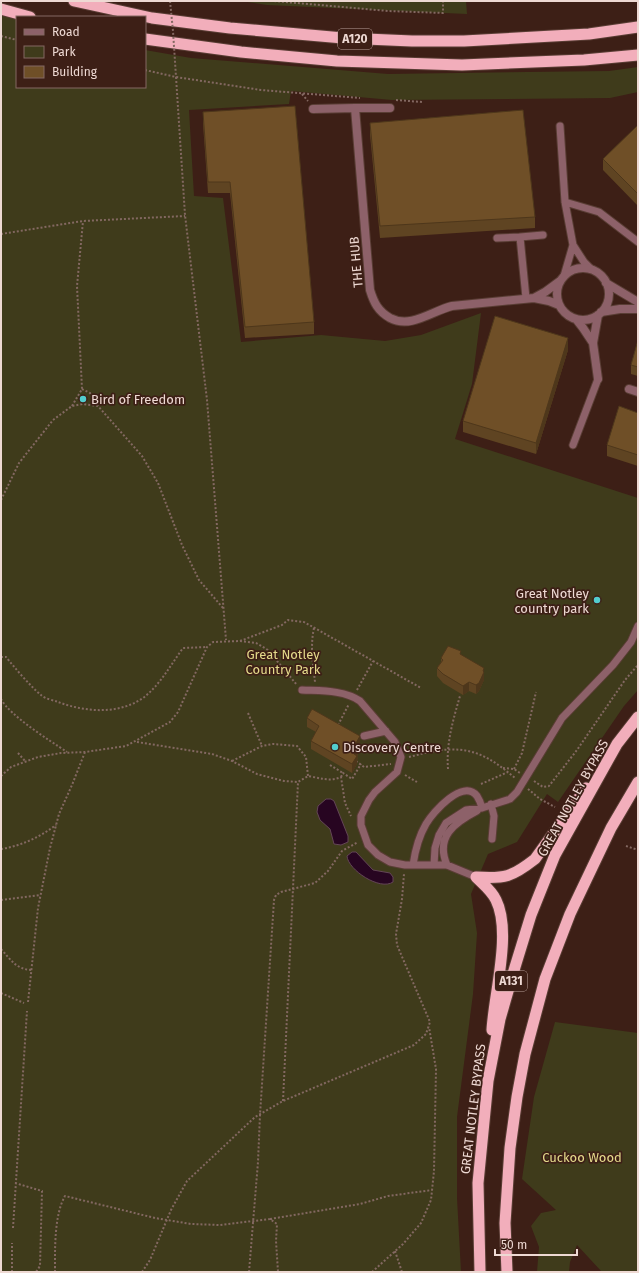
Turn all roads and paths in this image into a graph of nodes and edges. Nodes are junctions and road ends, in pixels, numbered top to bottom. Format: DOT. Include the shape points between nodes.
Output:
graph roads {
  1 [pos="74,1"];
  2 [pos="170,1"];
  3 [pos="274,1"];
  4 [pos="443,1"];
  5 [pos="1,9"];
  6 [pos="26,16"];
  7 [pos="143,16"];
  8 [pos="146,17"];
  9 [pos="638,27"];
  10 [pos="1,36"];
  11 [pos="146,39"];
  12 [pos="16,40"];
  13 [pos="638,55"];
  14 [pos="146,70"];
  15 [pos="176,77"];
  16 [pos="362,98"];
  17 [pos="422,102"];
  18 [pos="391,104"];
  19 [pos="355,108"];
  20 [pos="314,109"];
  21 [pos="560,126"];
  22 [pos="565,202"];
  23 [pos="185,216"];
  24 [pos="82,221"];
  25 [pos="1,234"];
  26 [pos="543,234"];
  27 [pos="520,237"];
  28 [pos="497,238"];
  29 [pos="638,242"];
  30 [pos="573,245"];
  31 [pos="592,269"];
  32 [pos="562,279"];
  33 [pos="606,283"];
  34 [pos="530,298"];
  35 [pos="638,302"];
  36 [pos="559,305"];
  37 [pos="638,309"];
  38 [pos="599,314"];
  39 [pos="576,319"];
  40 [pos="593,343"];
  41 [pos="598,380"];
  42 [pos="82,389"];
  43 [pos="628,389"];
  44 [pos="638,392"];
  45 [pos="72,406"];
  46 [pos="98,406"];
  47 [pos="573,445"];
  48 [pos="1,500"];
  49 [pos="224,609"];
  50 [pos="638,626"];
  51 [pos="314,628"];
  52 [pos="226,640"];
  53 [pos="240,641"];
  54 [pos="207,647"];
  55 [pos="1,657"];
  56 [pos="638,665"];
  57 [pos="421,688"];
  58 [pos="302,690"];
  59 [pos="317,691"];
  60 [pos="536,692"];
  61 [pos="460,696"];
  62 [pos="1,699"];
  63 [pos="248,713"];
  64 [pos="638,717"];
  65 [pos="386,731"];
  66 [pos="364,736"];
  67 [pos="136,742"];
  68 [pos="617,744"];
  69 [pos="262,746"];
  70 [pos="448,749"];
  71 [pos="68,752"];
  72 [pos="85,752"];
  73 [pos="18,753"];
  74 [pos="401,757"];
  75 [pos="232,760"];
  76 [pos="355,760"];
  77 [pos="25,761"];
  78 [pos="395,763"];
  79 [pos="361,764"];
  80 [pos="330,765"];
  81 [pos="503,768"];
  82 [pos="448,769"];
  83 [pos="514,769"];
  84 [pos="397,772"];
  85 [pos="508,772"];
  86 [pos="344,773"];
  87 [pos="1,775"];
  88 [pos="308,776"];
  89 [pos="341,777"];
  90 [pos="527,777"];
  91 [pos="298,782"];
  92 [pos="417,782"];
  93 [pos="638,782"];
  94 [pos="481,784"];
  95 [pos="522,784"];
  96 [pos="491,804"];
  97 [pos="555,807"];
  98 [pos="482,808"];
  99 [pos="361,824"];
  100 [pos="56,825"];
  101 [pos="365,839"];
  102 [pos="492,839"];
  103 [pos="626,846"];
  104 [pos="1,848"];
  105 [pos="638,850"];
  106 [pos="409,865"];
  107 [pos="434,865"];
  108 [pos="447,865"];
  109 [pos="476,877"];
  110 [pos="294,889"];
  111 [pos="40,895"];
  112 [pos="1,900"];
  113 [pos="1,949"];
  114 [pos="31,970"];
  115 [pos="1,993"];
  116 [pos="28,1002"];
  117 [pos="24,1003"];
  118 [pos="27,1011"];
  119 [pos="429,1025"];
  120 [pos="488,1081"];
  121 [pos="284,1101"];
  122 [pos="260,1115"];
  123 [pos="15,1183"];
  124 [pos="432,1190"];
  125 [pos="270,1219"];
  126 [pos="168,1220"];
  127 [pos="254,1221"];
  128 [pos="13,1228"];
  129 [pos="12,1243"];
  130 [pos="395,1252"];
  131 [pos="40,1266"];
  132 [pos="12,1272"];
  133 [pos="36,1272"];
  134 [pos="40,1272"];
  135 [pos="55,1272"];
  136 [pos="142,1272"];
  137 [pos="249,1272"];
  138 [pos="278,1272"];
  139 [pos="372,1272"];
  140 [pos="402,1272"];
  141 [pos="480,1272"];
  142 [pos="507,1272"];
  1 -- 7 [label="highway, A120"];
  2 -- 15 [label="path, bridge"];
  3 -- 4 [label="path" via="443,13"];
  5 -- 6 [label="highway"];
  8 -- 9 [label="highway, A120" via="230,28 412,41 589,34"];
  10 -- 12 [label="path"];
  11 -- 13 [label="highway, A120" via="241,52 330,60 462,65"];
  14 -- 15 [label="path"];
  15 -- 16 [label="path" via="261,90"];
  15 -- 23 [label="path"];
  17 -- 18 [label="path"];
  18 -- 19 [label="street"];
  19 -- 20 [label="street"];
  19 -- 34 [label="street, THE HUB" via="370,290 378,309 401,322 416,320 452,306"];
  21 -- 22 [label="lane"];
  22 -- 29 [label="lane" via="599,212"];
  22 -- 30 [label="lane"];
  23 -- 24 [label="path"];
  23 -- 49 [label="path" via="207,400"];
  24 -- 25 [label="path"];
  24 -- 42 [label="path" via="77,286"];
  26 -- 27 [label="lane"];
  27 -- 28 [label="lane"];
  27 -- 34 [label="lane"];
  30 -- 31 [label="lane"];
  30 -- 32 [label="lane"];
  31 -- 32 [label="street" via="577,268"];
  31 -- 33 [label="street" via="598,272"];
  32 -- 34 [label="street, THE HUB"];
  32 -- 36 [label="street" via="557,289"];
  33 -- 35 [label="street"];
  33 -- 38 [label="street" via="608,298 606,306"];
  34 -- 36 [label="street, THE HUB" via="549,300"];
  36 -- 39 [label="street" via="569,316"];
  37 -- 38 [label="street" via="620,309"];
  38 -- 39 [label="street" via="587,319"];
  38 -- 40 [label="street"];
  39 -- 40 [label="street"];
  40 -- 41 [label="street"];
  41 -- 47 [label="lane"];
  42 -- 45 [label="path"];
  42 -- 46 [label="path" via="90,393"];
  43 -- 44 [label="street"];
  45 -- 46 [label="path"];
  45 -- 48 [label="path" via="53,420 19,462"];
  46 -- 49 [label="path" via="142,456 158,483 182,545 200,580"];
  49 -- 52 [label="path"];
  50 -- 90 [label="lane" via="613,665 562,718"];
  51 -- 53 [label="path" via="304,622 288,620"];
  51 -- 57 [label="path"];
  51 -- 59 [label="path" via="312,659"];
  52 -- 53 [label="path"];
  52 -- 54 [label="path" via="213,642"];
  53 -- 58 [label="path" via="256,643 268,650"];
  54 -- 55 [label="path" via="183,648 160,682 143,697 129,705 109,710 74,707 42,696 6,657"];
  54 -- 67 [label="path" via="178,712 170,722"];
  56 -- 90 [label="path" via="549,786 543,786"];
  58 -- 59 [label="lane"];
  59 -- 65 [label="lane" via="354,697"];
  60 -- 83 [label="path" via="522,753"];
  61 -- 70 [label="path"];
  62 -- 71 [label="path" via="21,719"];
  63 -- 69 [label="path"];
  64 -- 68 [label="highway, GREAT NOTLEY BYPASS / A131"];
  65 -- 66 [label="lane"];
  65 -- 74 [label="lane" via="395,742"];
  67 -- 72 [label="path" via="126,746"];
  67 -- 75 [label="path" via="212,754"];
  68 -- 109 [label="highway" via="536,860 510,876"];
  68 -- 120 [label="highway, GREAT NOTLEY BYPASS / A131" via="555,855 531,915 500,1019"];
  69 -- 75 [label="path"];
  69 -- 88 [label="path" via="297,746 306,757"];
  70 -- 74 [label="path"];
  70 -- 81 [label="path" via="470,751"];
  70 -- 82 [label="path"];
  71 -- 72 [label="path"];
  71 -- 77 [label="path" via="38,756"];
  72 -- 100 [label="path"];
  73 -- 77 [label="path"];
  74 -- 84 [label="lane"];
  75 -- 91 [label="path" via="257,774"];
  76 -- 79 [label="path"];
  77 -- 87 [label="path"];
  78 -- 79 [label="path" via="364,767"];
  79 -- 86 [label="path" via="352,779"];
  80 -- 86 [label="path"];
  81 -- 83 [label="path"];
  81 -- 85 [label="path"];
  83 -- 90 [label="path"];
  84 -- 92 [label="path"];
  84 -- 99 [label="lane" via="369,800"];
  85 -- 94 [label="path"];
  85 -- 95 [label="path"];
  86 -- 89 [label="path"];
  88 -- 89 [label="path" via="326,780"];
  88 -- 91 [label="path"];
  89 -- 99 [label="path" via="345,803 355,822"];
  90 -- 95 [label="lane"];
  91 -- 110 [label="path"];
  93 -- 142 [label="highway, A131" via="611,828 570,914 545,979 525,1054 510,1148 505,1223"];
  95 -- 96 [label="lane" via="510,799"];
  95 -- 97 [label="path" via="540,799"];
  96 -- 98 [label="lane"];
  96 -- 102 [label="lane" via="494,816"];
  98 -- 106 [label="lane" via="477,795 470,792 464,791 446,801 427,823"];
  98 -- 107 [label="lane" via="466,810 446,823 435,848"];
  98 -- 108 [label="lane" via="460,820 443,842 443,855"];
  99 -- 101 [label="lane"];
  100 -- 104 [label="path" via="44,834 15,847"];
  100 -- 111 [label="path"];
  101 -- 106 [label="lane" via="368,845 390,862"];
  101 -- 110 [label="path" via="342,851 328,871 315,883"];
  103 -- 105 [label="path"];
  106 -- 107 [label="lane"];
  106 -- 119 [label="path" via="396,934 397,945 430,1022"];
  107 -- 108 [label="lane"];
  108 -- 109 [label="lane"];
  109 -- 120 [label="highway" via="497,901 502,918 503,941 492,1019"];
  110 -- 121 [label="path"];
  110 -- 122 [label="path" via="281,892 274,900"];
  111 -- 112 [label="path"];
  111 -- 114 [label="path"];
  113 -- 114 [label="path" via="16,965"];
  114 -- 116 [label="path"];
  115 -- 117 [label="path"];
  118 -- 123 [label="path"];
  119 -- 121 [label="path" via="426,1034 414,1045"];
  119 -- 124 [label="path" via="436,1069"];
  120 -- 141 [label="highway, GREAT NOTLEY BYPASS / A131" via="478,1183"];
  121 -- 122 [label="path"];
  122 -- 126 [label="path" via="187,1181"];
  122 -- 127 [label="path"];
  123 -- 128 [label="path"];
  123 -- 131 [label="path" via="42,1191"];
  124 -- 125 [label="path"];
  124 -- 130 [label="path" via="431,1200 421,1224"];
  125 -- 127 [label="path"];
  125 -- 138 [label="path" via="277,1224"];
  126 -- 127 [label="path" via="220,1225"];
  126 -- 135 [label="path" via="65,1196 60,1205"];
  126 -- 136 [label="path"];
  127 -- 137 [label="path"];
  129 -- 132 [label="path"];
  130 -- 139 [label="path"];
  130 -- 140 [label="path"];
  131 -- 133 [label="path"];
  131 -- 134 [label="path"];
}
